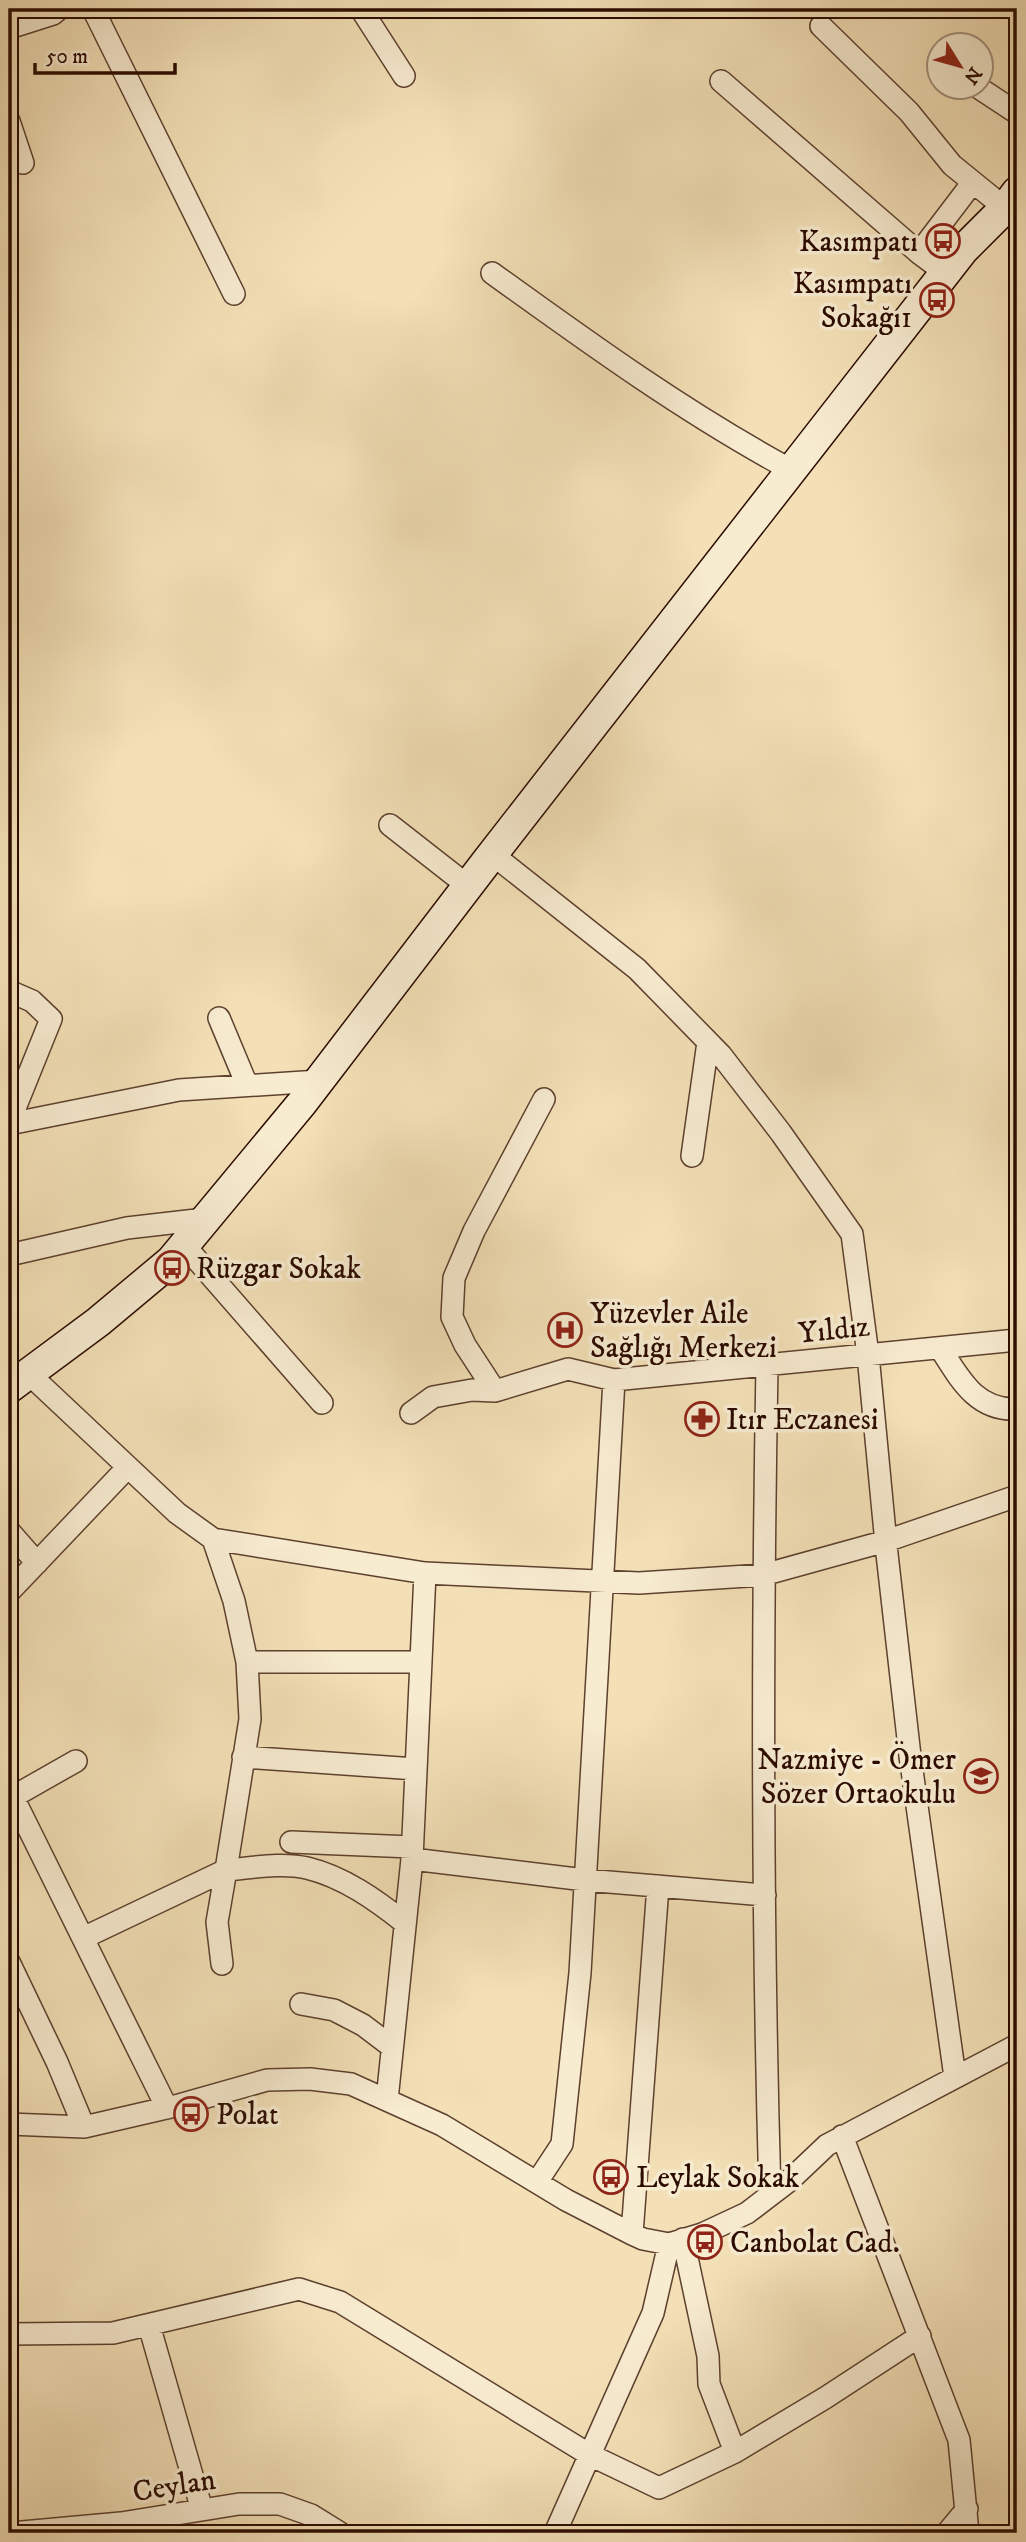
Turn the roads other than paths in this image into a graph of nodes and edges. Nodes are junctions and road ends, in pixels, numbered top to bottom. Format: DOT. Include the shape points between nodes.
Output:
graph roads {
  1 [pos="59,9"];
  2 [pos="93,9"];
  3 [pos="361,9"];
  4 [pos="821,26"];
  5 [pos="9,28"];
  6 [pos="404,76"];
  7 [pos="721,81"];
  8 [pos="995,99"];
  9 [pos="1017,113"];
  10 [pos="9,121"];
  11 [pos="23,163"];
  12 [pos="973,182"];
  13 [pos="1011,200"];
  14 [pos="919,253"];
  15 [pos="946,273"];
  16 [pos="492,274"];
  17 [pos="234,295"];
  18 [pos="793,471"];
  19 [pos="390,825"];
  20 [pos="492,854"];
  21 [pos="468,886"];
  22 [pos="9,992"];
  23 [pos="219,1018"];
  24 [pos="708,1042"];
  25 [pos="319,1081"];
  26 [pos="247,1086"];
  27 [pos="544,1099"];
  28 [pos="9,1123"];
  29 [pos="692,1156"];
  30 [pos="205,1219"];
  31 [pos="184,1245"];
  32 [pos="9,1255"];
  33 [pos="1017,1340"];
  34 [pos="940,1348"];
  35 [pos="868,1355"];
  36 [pos="767,1365"];
  37 [pos="18,1380"];
  38 [pos="614,1380"];
  39 [pos="495,1391"];
  40 [pos="322,1403"];
  41 [pos="1017,1409"];
  42 [pos="411,1413"];
  43 [pos="128,1467"];
  44 [pos="1017,1496"];
  45 [pos="9,1531"];
  46 [pos="213,1539"];
  47 [pos="886,1541"];
  48 [pos="37,1563"];
  49 [pos="425,1573"];
  50 [pos="763,1575"];
  51 [pos="603,1581"];
  52 [pos="9,1591"];
  53 [pos="247,1662"];
  54 [pos="421,1662"];
  55 [pos="243,1757"];
  56 [pos="76,1761"];
  57 [pos="416,1769"];
  58 [pos="10,1795"];
  59 [pos="291,1842"];
  60 [pos="412,1853"];
  61 [pos="226,1870"];
  62 [pos="585,1880"];
  63 [pos="658,1886"];
  64 [pos="765,1895"];
  65 [pos="405,1923"];
  66 [pos="83,1938"];
  67 [pos="9,1962"];
  68 [pos="222,1964"];
  69 [pos="301,2004"];
  70 [pos="1017,2045"];
  71 [pos="392,2047"];
  72 [pos="955,2077"];
  73 [pos="387,2100"];
  74 [pos="167,2108"];
  75 [pos="9,2124"];
  76 [pos="84,2127"];
  77 [pos="842,2136"];
  78 [pos="537,2182"];
  79 [pos="770,2195"];
  80 [pos="632,2234"];
  81 [pos="676,2242"];
  82 [pos="149,2325"];
  83 [pos="9,2334"];
  84 [pos="920,2336"];
  85 [pos="735,2452"];
  86 [pos="590,2455"];
  87 [pos="967,2509"];
  88 [pos="202,2510"];
  89 [pos="10,2533"];
  90 [pos="340,2533"];
  91 [pos="555,2533"];
  92 [pos="947,2533"];
  93 [pos="968,2533"];
  1 -- 5 [label="street"];
  2 -- 17 [label="street"];
  3 -- 6 [label="street"];
  4 -- 12 [label="street"];
  7 -- 14 [label="street"];
  8 -- 9 [label="street"];
  10 -- 11 [label="street"];
  12 -- 13 [label="street"];
  12 -- 14 [label="street"];
  13 -- 15 [label="street"];
  14 -- 15 [label="street"];
  15 -- 18 [label="street"];
  16 -- 18 [label="street" via="729,436"];
  18 -- 20 [label="street"];
  19 -- 21 [label="street"];
  20 -- 21 [label="street"];
  20 -- 24 [label="street" via="637,969"];
  21 -- 25 [label="street"];
  22 -- 28 [label="street" via="33,1001 51,1019"];
  23 -- 26 [label="street"];
  24 -- 29 [label="street"];
  24 -- 35 [label="street" via="781,1133 852,1234"];
  25 -- 26 [label="street"];
  25 -- 30 [label="street"];
  26 -- 28 [label="street" via="178,1090"];
  27 -- 39 [label="street" via="454,1278 452,1317"];
  30 -- 31 [label="street"];
  30 -- 32 [label="street" via="127,1228"];
  31 -- 37 [label="street" via="98,1322"];
  31 -- 40 [label="street"];
  33 -- 34 [label="street, Yıldız"];
  34 -- 35 [label="street, Yıldız"];
  34 -- 41 [label="street" via="959,1378 980,1399 1001,1410"];
  35 -- 36 [label="street, Yıldız"];
  35 -- 47 [label="street"];
  36 -- 38 [label="street, Yıldız"];
  36 -- 50 [label="street"];
  37 -- 43 [label="street"];
  38 -- 39 [label="street, Yıldız" via="568,1369"];
  38 -- 51 [label="street"];
  39 -- 42 [label="street, Yıldız" via="433,1396"];
  43 -- 46 [label="street"];
  43 -- 48 [label="street"];
  44 -- 47 [label="street"];
  45 -- 48 [label="street"];
  46 -- 49 [label="street"];
  46 -- 53 [label="street" via="234,1601"];
  47 -- 50 [label="street"];
  47 -- 72 [label="street" via="910,1756"];
  48 -- 52 [label="street"];
  49 -- 51 [label="street"];
  49 -- 54 [label="street"];
  50 -- 51 [label="street"];
  50 -- 64 [label="street"];
  51 -- 62 [label="street"];
  53 -- 54 [label="street"];
  53 -- 55 [label="street" via="250,1719"];
  54 -- 57 [label="street"];
  55 -- 57 [label="street"];
  55 -- 61 [label="street"];
  56 -- 58 [label="street"];
  57 -- 60 [label="street"];
  58 -- 66 [label="street"];
  59 -- 60 [label="street"];
  60 -- 62 [label="street"];
  60 -- 65 [label="street"];
  61 -- 65 [label="street" via="306,1868 343,1881"];
  61 -- 66 [label="street"];
  61 -- 68 [label="street" via="217,1922"];
  62 -- 63 [label="street"];
  62 -- 78 [label="street" via="562,2144"];
  63 -- 64 [label="street"];
  63 -- 80 [label="street"];
  64 -- 79 [label="street"];
  65 -- 71 [label="street"];
  66 -- 74 [label="street"];
  67 -- 76 [label="street"];
  69 -- 71 [label="street" via="334,2010"];
  70 -- 72 [label="street"];
  71 -- 73 [label="street"];
  72 -- 77 [label="street"];
  73 -- 74 [label="street" via="351,2084 267,2080"];
  73 -- 78 [label="street" via="442,2125"];
  74 -- 76 [label="street"];
  75 -- 76 [label="street"];
  77 -- 79 [label="street"];
  77 -- 84 [label="street"];
  78 -- 80 [label="street"];
  79 -- 81 [label="street" via="747,2213"];
  80 -- 81 [label="street"];
  81 -- 85 [label="street" via="708,2356 709,2384"];
  81 -- 86 [label="street" via="653,2313"];
  82 -- 83 [label="street" via="113,2333"];
  82 -- 86 [label="street" via="299,2289 340,2302"];
  82 -- 88 [label="street"];
  84 -- 85 [label="street"];
  84 -- 87 [label="street" via="959,2440"];
  85 -- 86 [label="street" via="659,2488"];
  86 -- 91 [label="street"];
  87 -- 92 [label="street"];
  87 -- 93 [label="street"];
  88 -- 89 [label="street, Ceylan" via="121,2524"];
  88 -- 90 [label="street, Ceylan" via="280,2504 311,2515"];
}
